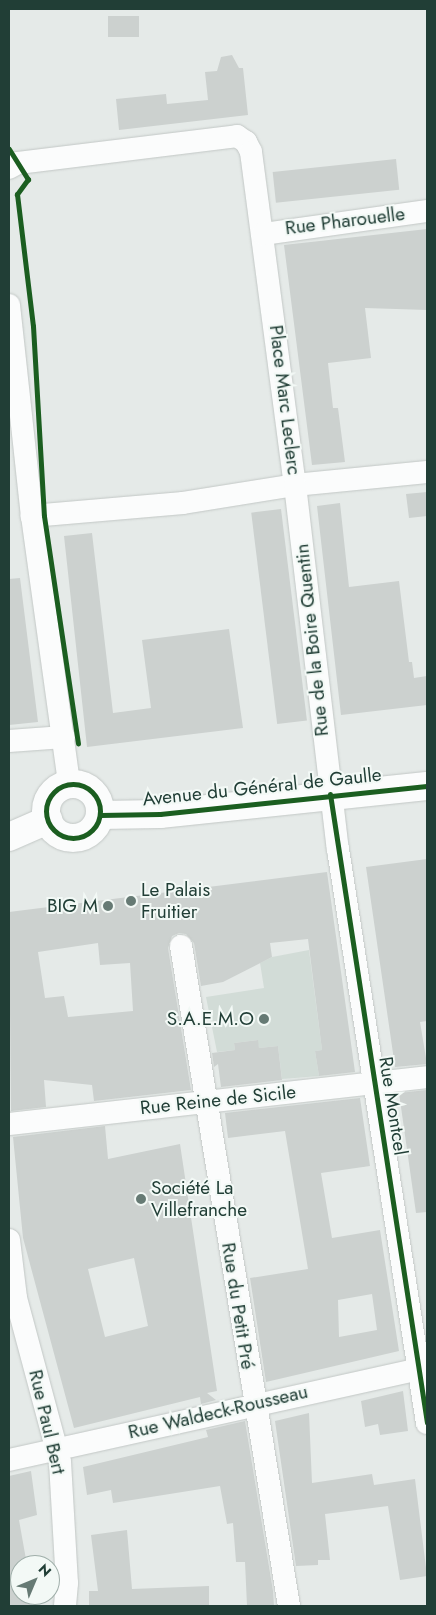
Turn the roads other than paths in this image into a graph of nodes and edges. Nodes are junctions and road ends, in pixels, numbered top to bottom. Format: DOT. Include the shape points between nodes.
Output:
graph roads {
  1 [pos="9,168"];
  2 [pos="427,211"];
  3 [pos="263,234"];
  4 [pos="9,305"];
  5 [pos="427,472"];
  6 [pos="295,485"];
  7 [pos="32,516"];
  8 [pos="64,737"];
  9 [pos="9,741"];
  10 [pos="69,784"];
  11 [pos="427,786"];
  12 [pos="330,794"];
  13 [pos="100,815"];
  14 [pos="48,820"];
  15 [pos="9,837"];
  16 [pos="181,946"];
  17 [pos="427,1077"];
  18 [pos="374,1082"];
  19 [pos="207,1102"];
  20 [pos="9,1124"];
  21 [pos="9,1240"];
  22 [pos="423,1367"];
  23 [pos="254,1404"];
  24 [pos="427,1423"];
  25 [pos="57,1448"];
  26 [pos="9,1460"];
  27 [pos="65,1606"];
  28 [pos="289,1606"];
  1 -- 3 [label="street, Place Marc Leclerc" via="18,163 237,136 246,142 251,152"];
  2 -- 3 [label="street, Rue Pharouelle"];
  3 -- 6 [label="street, Place Marc Leclerc"];
  4 -- 7 [label="street"];
  5 -- 6 [label="street"];
  6 -- 7 [label="street, Place Marc Leclerc" via="183,503"];
  6 -- 12 [label="street, Rue de la Boire Quentin"];
  7 -- 8 [label="street"];
  8 -- 9 [label="street"];
  8 -- 10 [label="street"];
  10 -- 13 [label="main road" via="78,784 92,792 100,806"];
  10 -- 14 [label="main road" via="60,787 48,801"];
  11 -- 12 [label="main road, Avenue du Général de Gaulle"];
  12 -- 13 [label="main road, Avenue du Général de Gaulle" via="160,814"];
  12 -- 18 [label="street, Rue Montcel"];
  13 -- 14 [label="main road" via="90,832 71,838 53,829"];
  14 -- 15 [label="main road"];
  16 -- 19 [label="street, Rue du Petit Pré"];
  17 -- 18 [label="street, Rue Reine de Sicile"];
  18 -- 19 [label="street, Rue Reine de Sicile"];
  18 -- 22 [label="street, Rue Montcel"];
  19 -- 20 [label="street, Rue Reine de Sicile"];
  19 -- 23 [label="street, Rue du Petit Pré"];
  21 -- 25 [label="street, Rue Paul Bert" via="16,1298"];
  22 -- 23 [label="street, Rue Waldeck-Rousseau"];
  22 -- 24 [label="street, Rue Montcel"];
  23 -- 25 [label="street, Rue Waldeck-Rousseau"];
  23 -- 28 [label="street, Rue du Petit Pré"];
  25 -- 26 [label="street, Rue Waldeck-Rousseau"];
  25 -- 27 [label="street, Rue Paul Bert" via="67,1574"];
}
